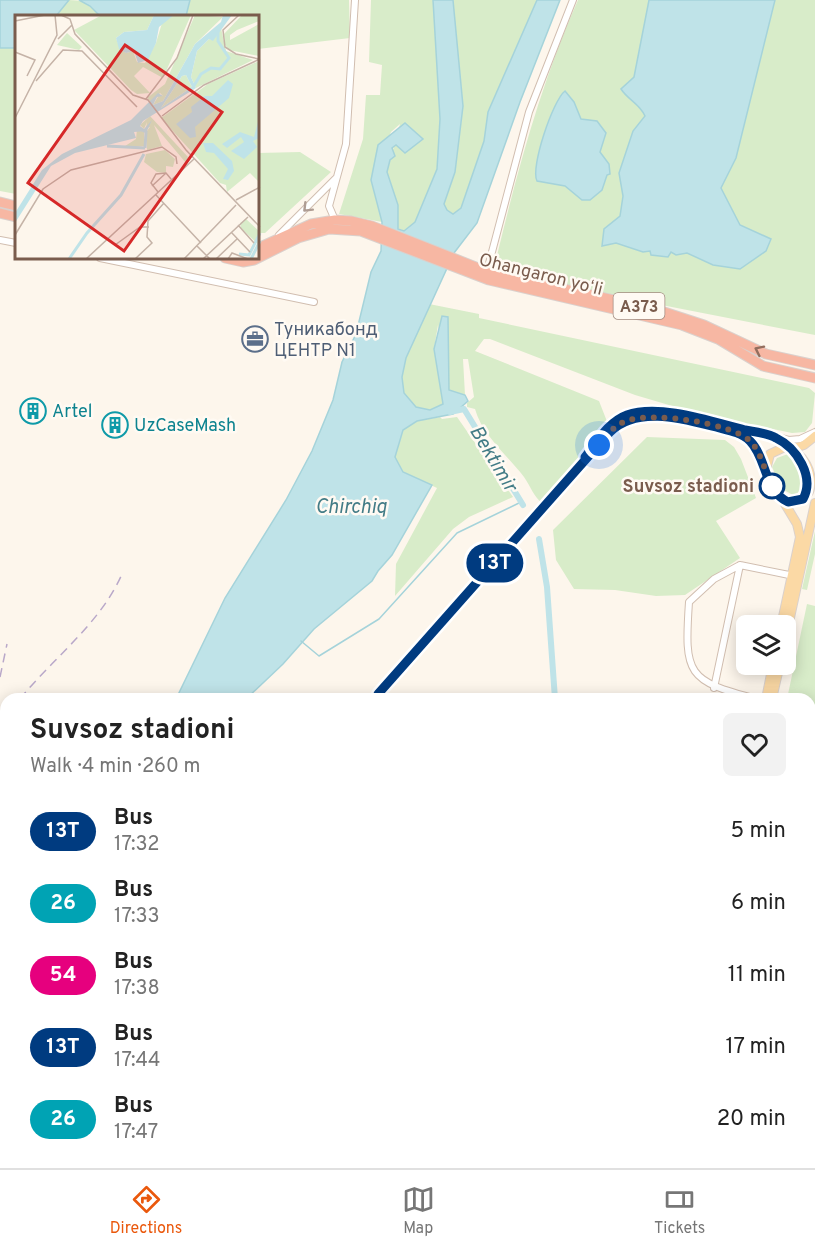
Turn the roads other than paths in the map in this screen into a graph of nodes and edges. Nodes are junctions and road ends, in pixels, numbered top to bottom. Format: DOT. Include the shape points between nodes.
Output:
graph roads {
  1 [pos="355,0"];
  2 [pos="573,0"];
  3 [pos="336,178"];
  4 [pos="0,202"];
  5 [pos="15,206"];
  6 [pos="0,213"];
  7 [pos="15,217"];
  8 [pos="335,220"];
  9 [pos="371,230"];
  10 [pos="278,237"];
  11 [pos="0,240"];
  12 [pos="15,243"];
  13 [pos="260,247"];
  14 [pos="260,257"];
  15 [pos="110,260"];
  16 [pos="234,260"];
  17 [pos="254,260"];
  18 [pos="456,264"];
  19 [pos="488,267"];
  20 [pos="314,302"];
  21 [pos="815,365"];
  22 [pos="815,378"];
  23 [pos="815,434"];
  24 [pos="776,437"];
  25 [pos="791,449"];
  26 [pos="766,470"];
  27 [pos="573,475"];
  28 [pos="813,480"];
  29 [pos="781,498"];
  30 [pos="815,505"];
  31 [pos="740,565"];
  32 [pos="795,577"];
  33 [pos="784,615"];
  34 [pos="789,615"];
  35 [pos="771,675"];
  36 [pos="777,675"];
  37 [pos="714,688"];
  38 [pos="379,693"];
  39 [pos="734,693"];
  40 [pos="767,693"];
  41 [pos="773,693"];
  1 -- 3 [label="street" via="346,144"];
  2 -- 19 [label="street" via="529,112"];
  3 -- 8 [label="street" via="330,206"];
  3 -- 10 [label="street, one-way"];
  4 -- 5 [label="highway"];
  6 -- 7 [label="highway"];
  8 -- 9 [label="highway, Ohangaron yoʻli / A373"];
  8 -- 10 [label="highway, Ohangaron yoʻli / A373" via="311,224"];
  9 -- 14 [label="highway, Ohangaron yoʻli / A373" via="329,229 298,238"];
  9 -- 18 [label="highway, Ohangaron yoʻli / A373"];
  10 -- 13 [label="highway, Ohangaron yoʻli / A373"];
  11 -- 12 [label="street"];
  15 -- 20 [label="street"];
  16 -- 17 [label="highway, Ohangaron yoʻli / A373"];
  21 -- 18 [label="highway, Ohangaron yoʻli / A373, one-way" via="766,354 683,318"];
  18 -- 22 [label="highway, Ohangaron yoʻli / A373" via="528,291 682,325 718,339 763,366"];
  23 -- 24 [label="street" via="795,440"];
  23 -- 25 [label="main road" via="804,445"];
  24 -- 25 [label="street"];
  24 -- 27 [label="street" via="671,413 631,414 612,424"];
  25 -- 26 [label="main road" via="772,452 766,460"];
  25 -- 28 [label="main road" via="807,466"];
  26 -- 27 [label="street" via="756,449 741,435 681,419 646,417 626,420 615,427"];
  26 -- 29 [label="main road"];
  27 -- 38 [label="street"];
  28 -- 29 [label="main road" via="801,500 790,502"];
  28 -- 30 [label="main road"];
  29 -- 32 [label="main road" via="800,531"];
  30 -- 32 [label="main road"];
  31 -- 32 [label="street"];
  31 -- 37 [label="street"];
  31 -- 37 [label="street" via="714,579 689,602 688,657 699,678"];
  32 -- 33 [label="main road"];
  32 -- 34 [label="main road"];
  35 -- 40 [label="main road"];
  36 -- 41 [label="main road"];
  37 -- 39 [label="street"];
}
